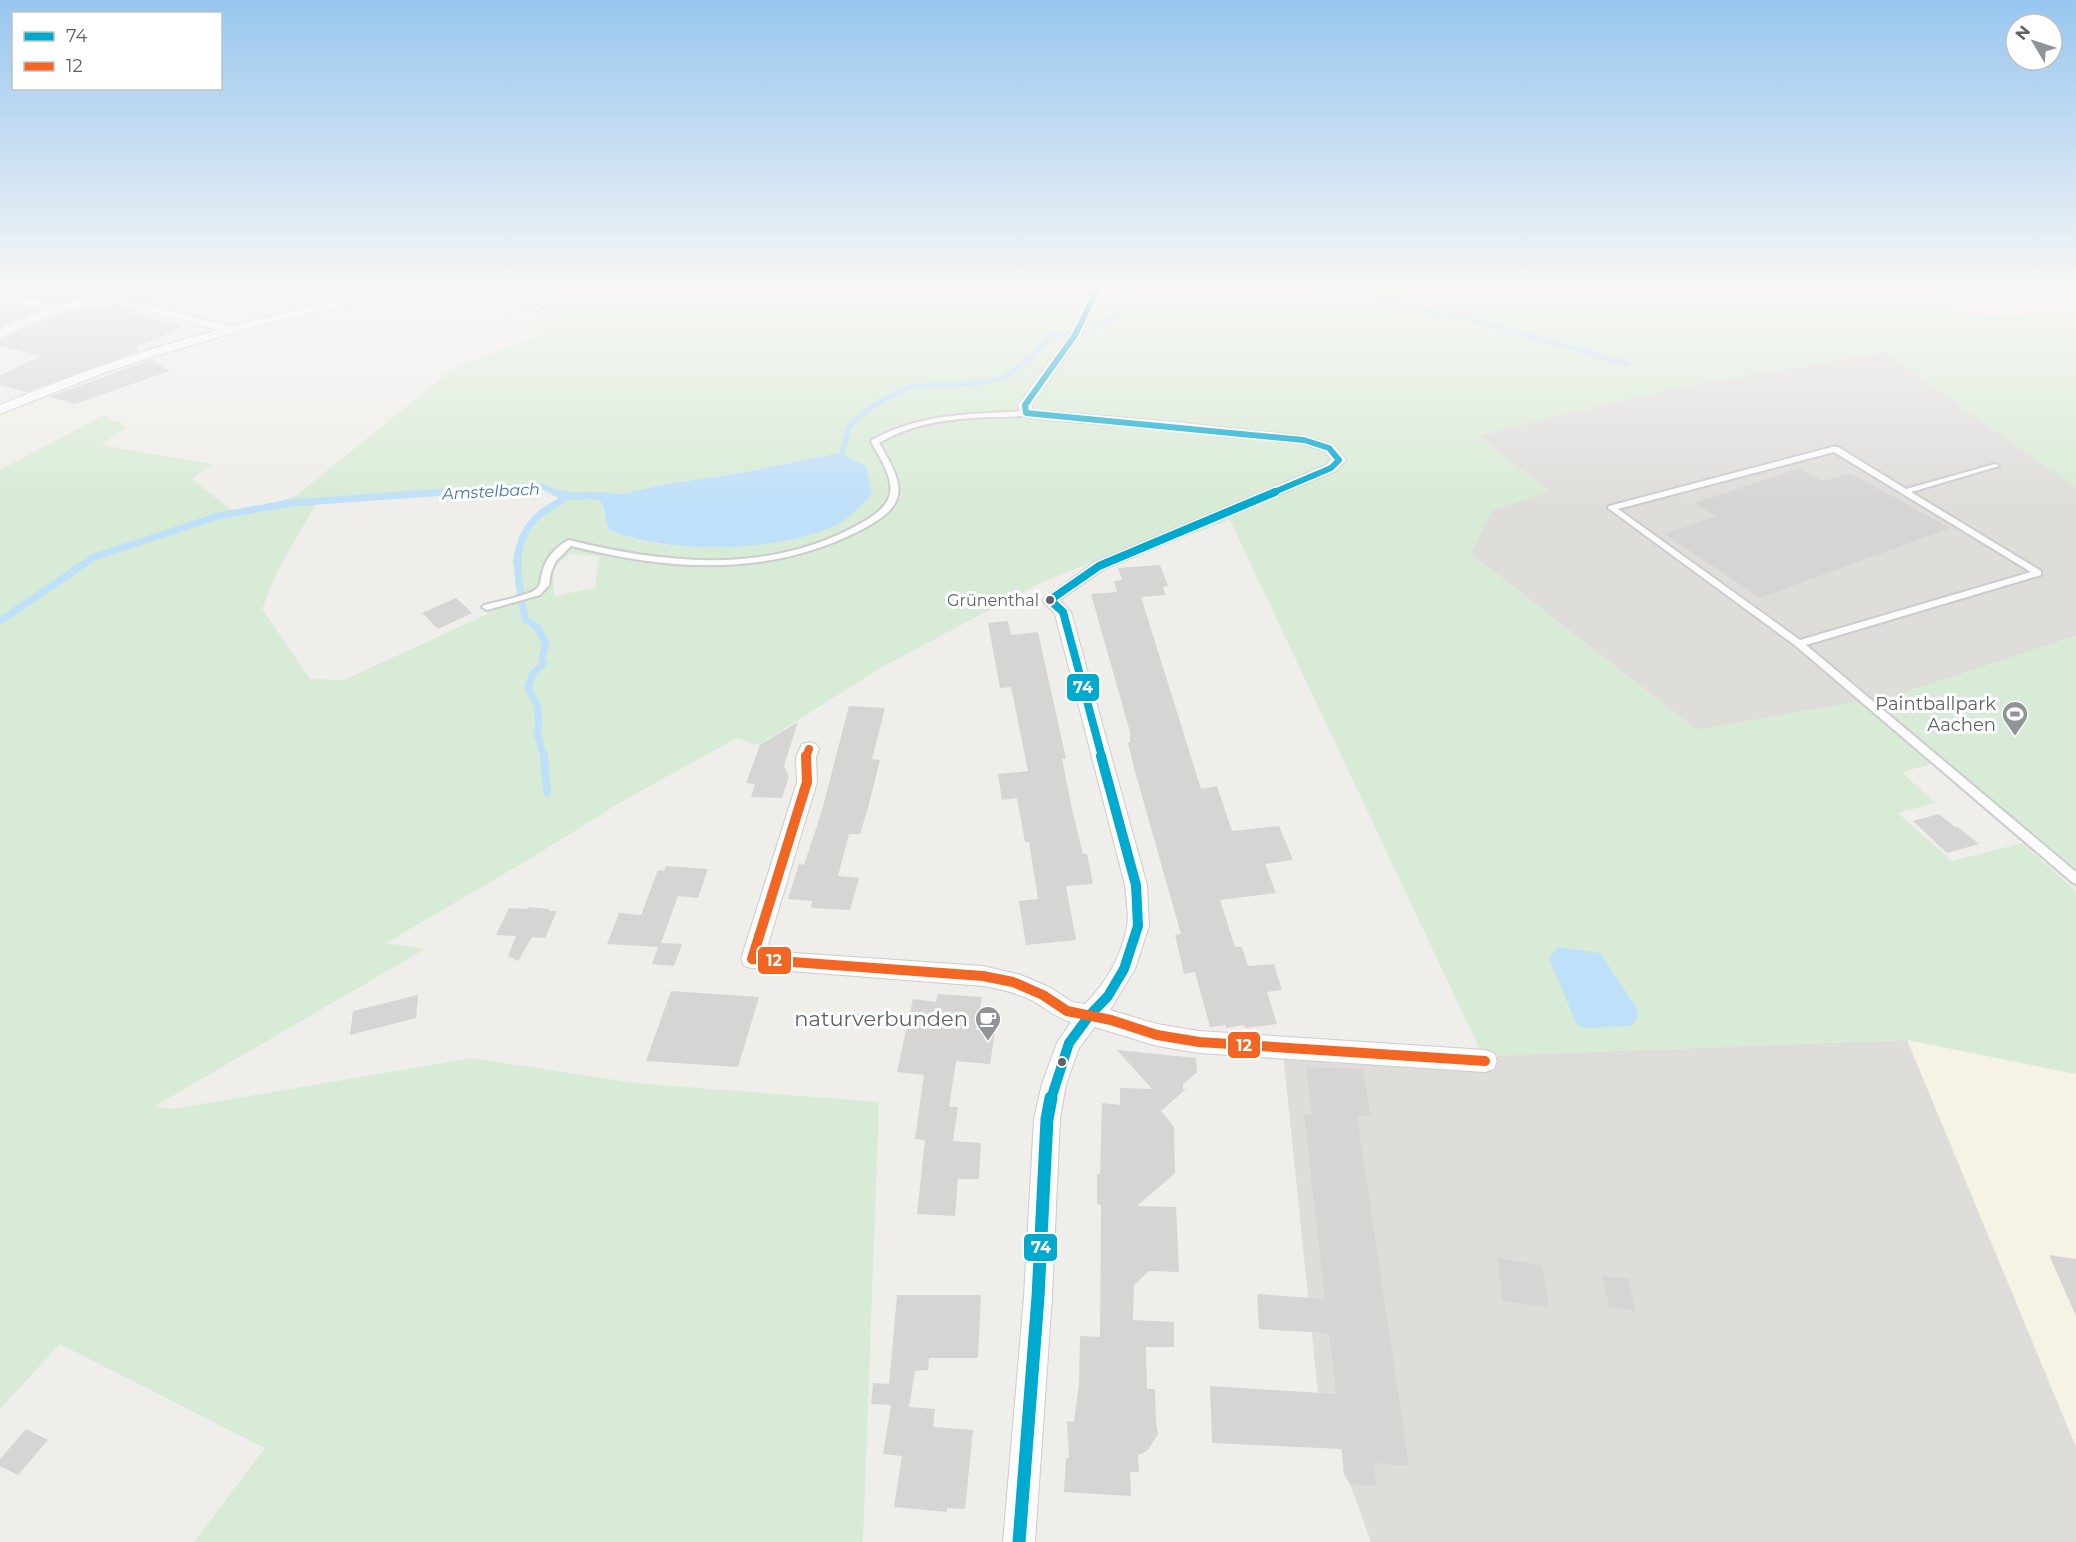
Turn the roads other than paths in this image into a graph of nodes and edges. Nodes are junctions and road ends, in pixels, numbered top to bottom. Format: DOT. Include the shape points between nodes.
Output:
graph roads {
  1 [pos="126,360"];
  2 [pos="1057,360"];
  3 [pos="0,410"];
  4 [pos="1026,413"];
  5 [pos="1995,466"];
  6 [pos="1907,491"];
  7 [pos="487,607"];
  8 [pos="1799,644"];
  9 [pos="809,749"];
  10 [pos="2076,879"];
  11 [pos="1089,1016"];
  12 [pos="1485,1061"];
  13 [pos="1019,1542"];
  1 -- 3 [label="street"];
  2 -- 4 [label="street" via="1025,405"];
  4 -- 7 [label="lane" via="939,420 885,435 875,442 894,476 896,494 884,512 837,540 777,557 703,562 636,557 569,543 549,563 545,585 537,593"];
  4 -- 11 [label="street" via="1304,440 1325,446 1339,460 1331,468 1099,566 1050,600 1063,612 1136,885 1138,926 1124,969 1108,996"];
  5 -- 6 [label="lane"];
  6 -- 8 [label="lane" via="2038,573"];
  6 -- 8 [label="lane" via="1835,449 1612,508"];
  8 -- 10 [label="lane"];
  9 -- 11 [label="street" via="807,782 752,958 983,976 1013,982 1067,1011"];
  11 -- 12 [label="street" via="1199,1042"];
  11 -- 13 [label="street" via="1069,1043 1053,1084 1047,1119"];
}
